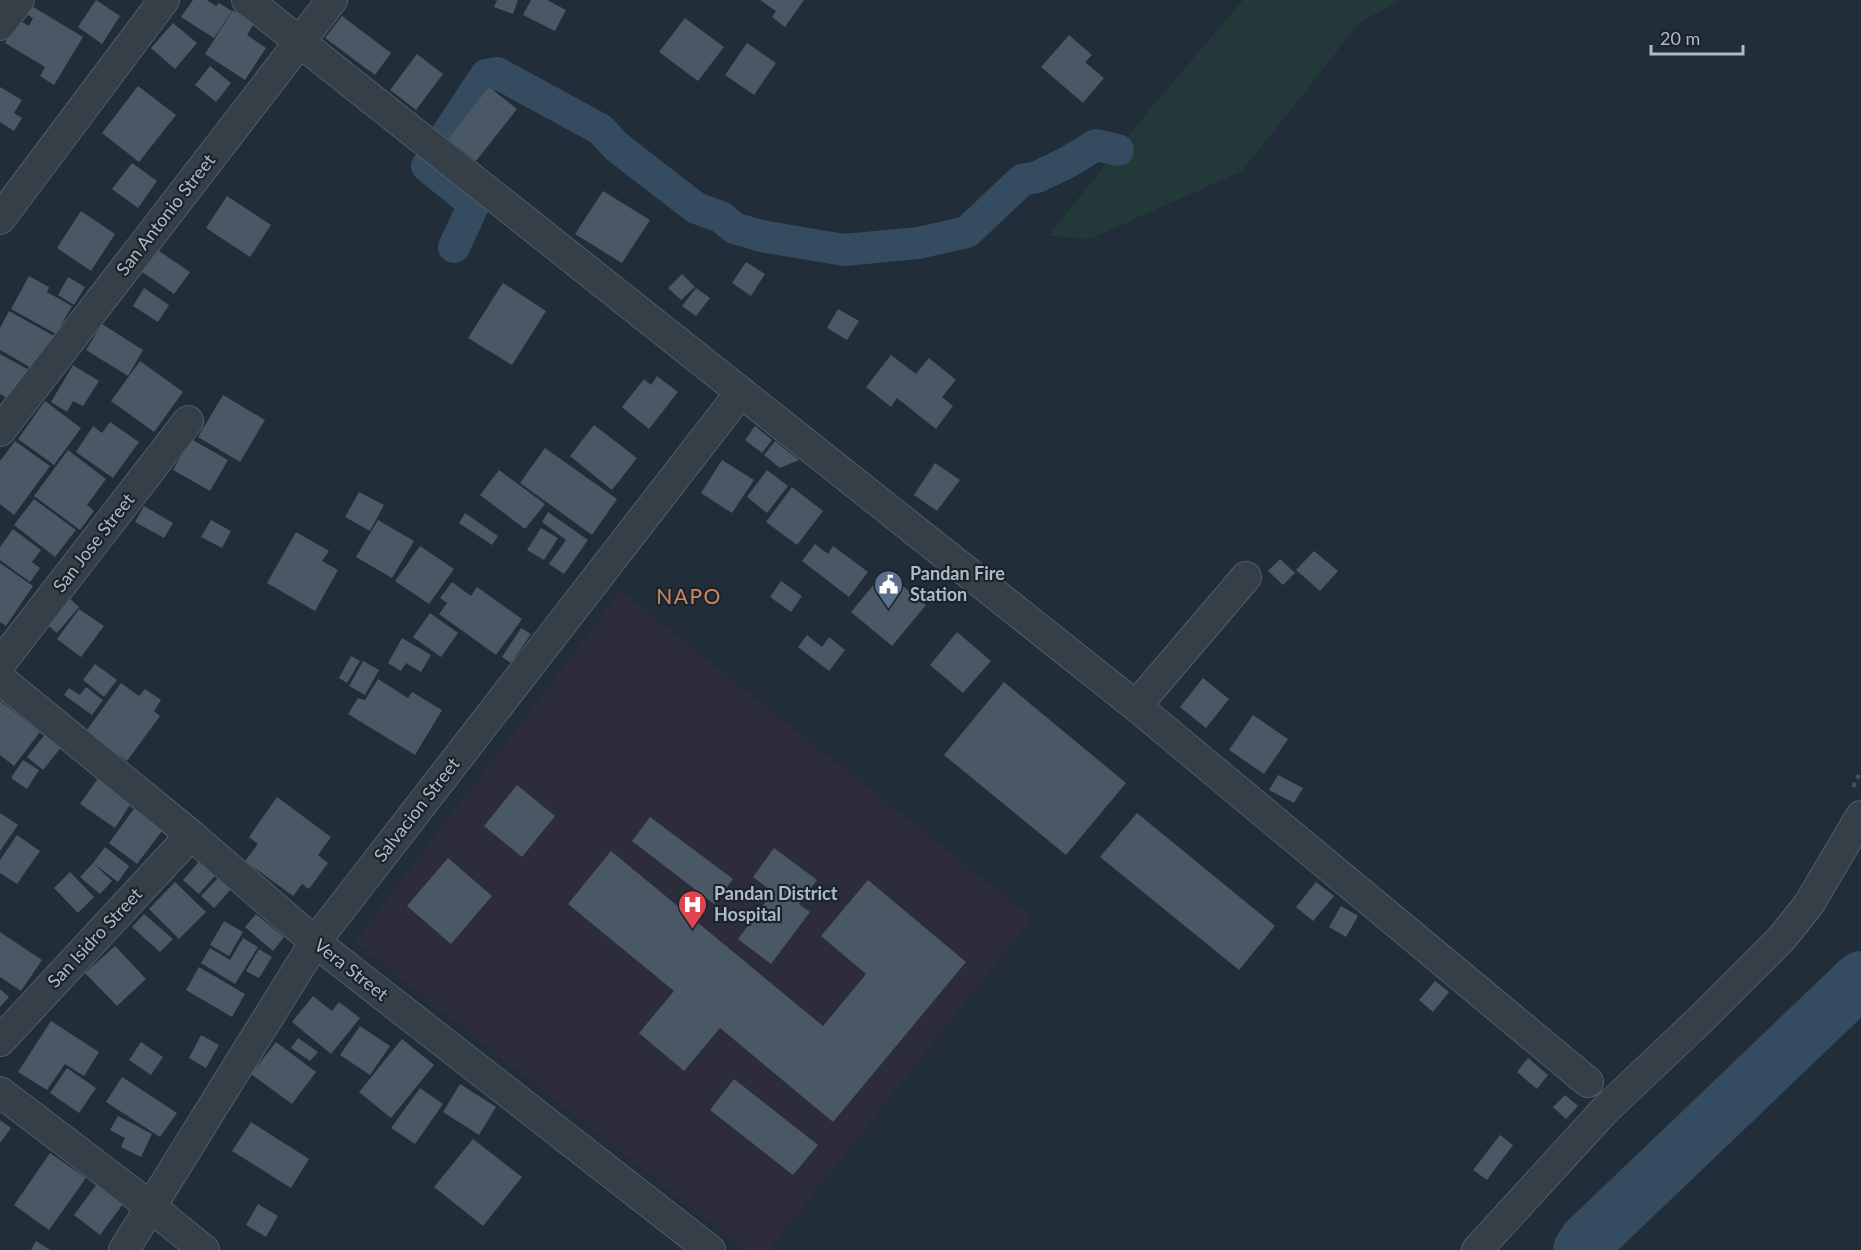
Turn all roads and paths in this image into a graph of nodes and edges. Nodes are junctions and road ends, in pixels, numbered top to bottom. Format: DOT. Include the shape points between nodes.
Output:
graph roads {
  1 [pos="19,0"];
  2 [pos="164,0"];
  3 [pos="247,0"];
  4 [pos="332,0"];
  5 [pos="0,25"];
  6 [pos="300,40"];
  7 [pos="0,219"];
  8 [pos="741,392"];
  9 [pos="188,421"];
  10 [pos="0,431"];
  11 [pos="1246,577"];
  12 [pos="0,664"];
  13 [pos="0,680"];
  14 [pos="1136,706"];
  15 [pos="1861,816"];
  16 [pos="191,835"];
  17 [pos="315,942"];
  18 [pos="0,1041"];
  19 [pos="1588,1082"];
  20 [pos="0,1092"];
  21 [pos="152,1207"];
  22 [pos="124,1250"];
  23 [pos="204,1250"];
  24 [pos="710,1250"];
  25 [pos="1477,1250"];
  1 -- 5 [label="street"];
  2 -- 7 [label="street"];
  3 -- 6 [label="street"];
  4 -- 6 [label="street, San Antonio Street"];
  6 -- 8 [label="street"];
  6 -- 10 [label="street, San Antonio Street"];
  8 -- 14 [label="street"];
  8 -- 17 [label="street, Salvacion Street"];
  9 -- 12 [label="street, San Jose Street"];
  11 -- 14 [label="street"];
  13 -- 16 [label="street, Vera Street"];
  14 -- 19 [label="street"];
  15 -- 25 [label="street" via="1809,904 1782,939 1605,1110"];
  16 -- 17 [label="street, Vera Street"];
  16 -- 18 [label="street, San Isidro Street"];
  17 -- 21 [label="street, Salvacion Street"];
  17 -- 24 [label="street, Vera Street"];
  20 -- 21 [label="street"];
  21 -- 22 [label="street, Salvacion Street"];
  21 -- 23 [label="street"];
}
